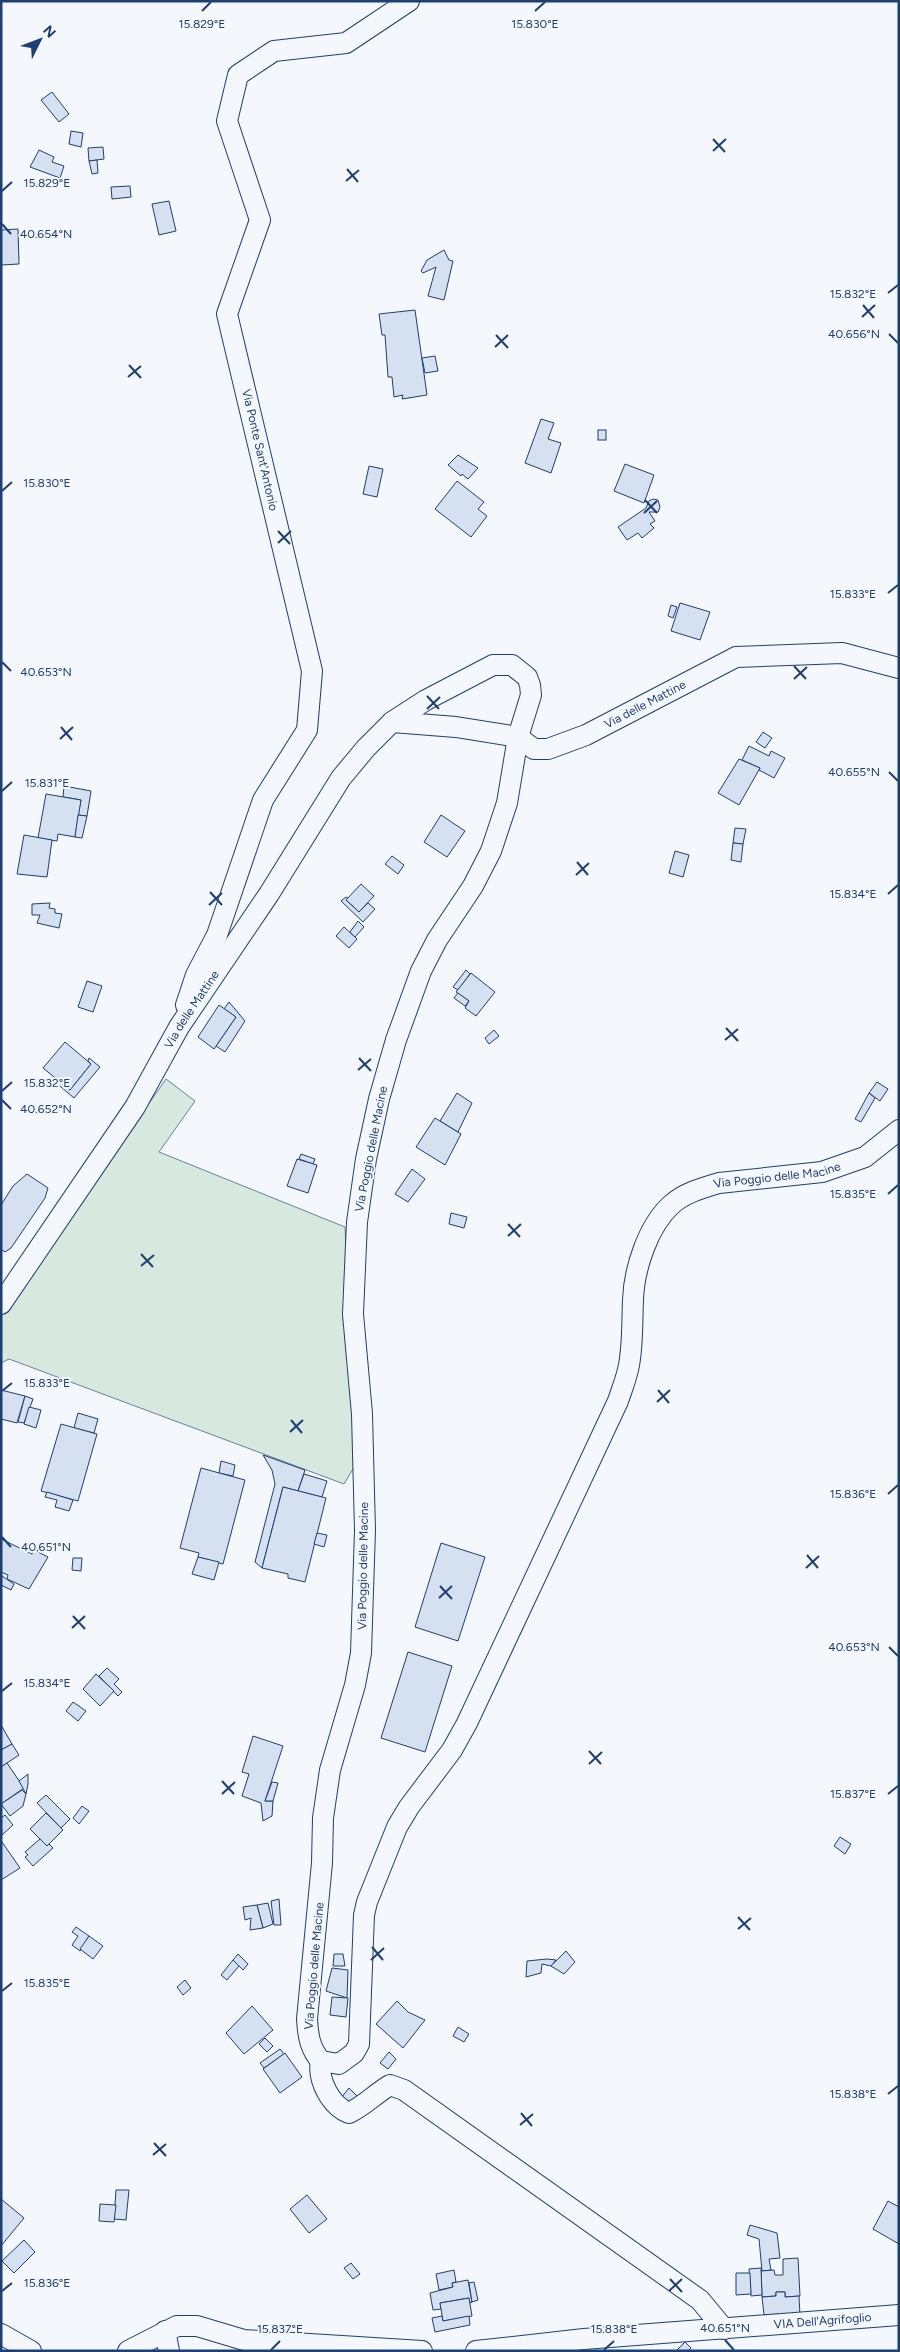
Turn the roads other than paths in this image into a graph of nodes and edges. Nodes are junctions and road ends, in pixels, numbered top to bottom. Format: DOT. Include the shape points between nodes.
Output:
graph roads {
  1 [pos="409,1"];
  2 [pos="899,668"];
  3 [pos="392,722"];
  4 [pos="519,734"];
  5 [pos="179,1027"];
  6 [pos="899,1130"];
  7 [pos="1,1304"];
  8 [pos="322,2061"];
  9 [pos="899,2315"];
  10 [pos="724,2329"];
  11 [pos="165,2331"];
  12 [pos="1,2334"];
  13 [pos="31,2351"];
  14 [pos="128,2351"];
  15 [pos="169,2351"];
  16 [pos="422,2351"];
  17 [pos="476,2351"];
  1 -- 5 [label="street, Via Ponte Sant'Antonio" via="346,43 274,51 238,75 227,121 260,220 228,314 312,670 307,730 263,800 217,935 196,975"];
  2 -- 4 [label="street, Via delle Mattine" via="842,653 736,657 586,735 548,749 534,749"];
  3 -- 4 [label="street, Via delle Mattine"];
  3 -- 4 [label="street, Via delle Mattine" via="426,700 493,665 503,663 520,670 530,686 531,695"];
  3 -- 5 [label="street, Via delle Mattine" via="341,778 269,894"];
  4 -- 8 [label="street, Via Poggio delle Macine" via="507,803 492,851 421,971 396,1040 366,1159 357,1222 353,1314 362,1414 365,1530 361,1653 356,1685 330,1770 323,1818 322,1863 307,2019 310,2044"];
  5 -- 7 [label="street, Via delle Mattine" via="135,1107"];
  6 -- 8 [label="street, Via Poggio delle Macine" via="865,1157 822,1172 719,1183 688,1193 659,1219 634,1285 634,1327 629,1365 618,1401 467,1723 452,1750 409,1807 388,1847 364,1915 359,2044 354,2053 338,2064"];
  8 -- 10 [label="street" via="319,2071 338,2109 349,2113 361,2108 373,2094 390,2085 404,2090 700,2300"];
  9 -- 10 [label="street, VIA Dell'Agrifoglio"];
  10 -- 17 [label="street, VIA Dell'Agrifoglio"];
  11 -- 14 [label="street"];
  11 -- 15 [label="street"];
  11 -- 16 [label="street" via="177,2326 197,2326 244,2340"];
  12 -- 13 [label="street"];
}
